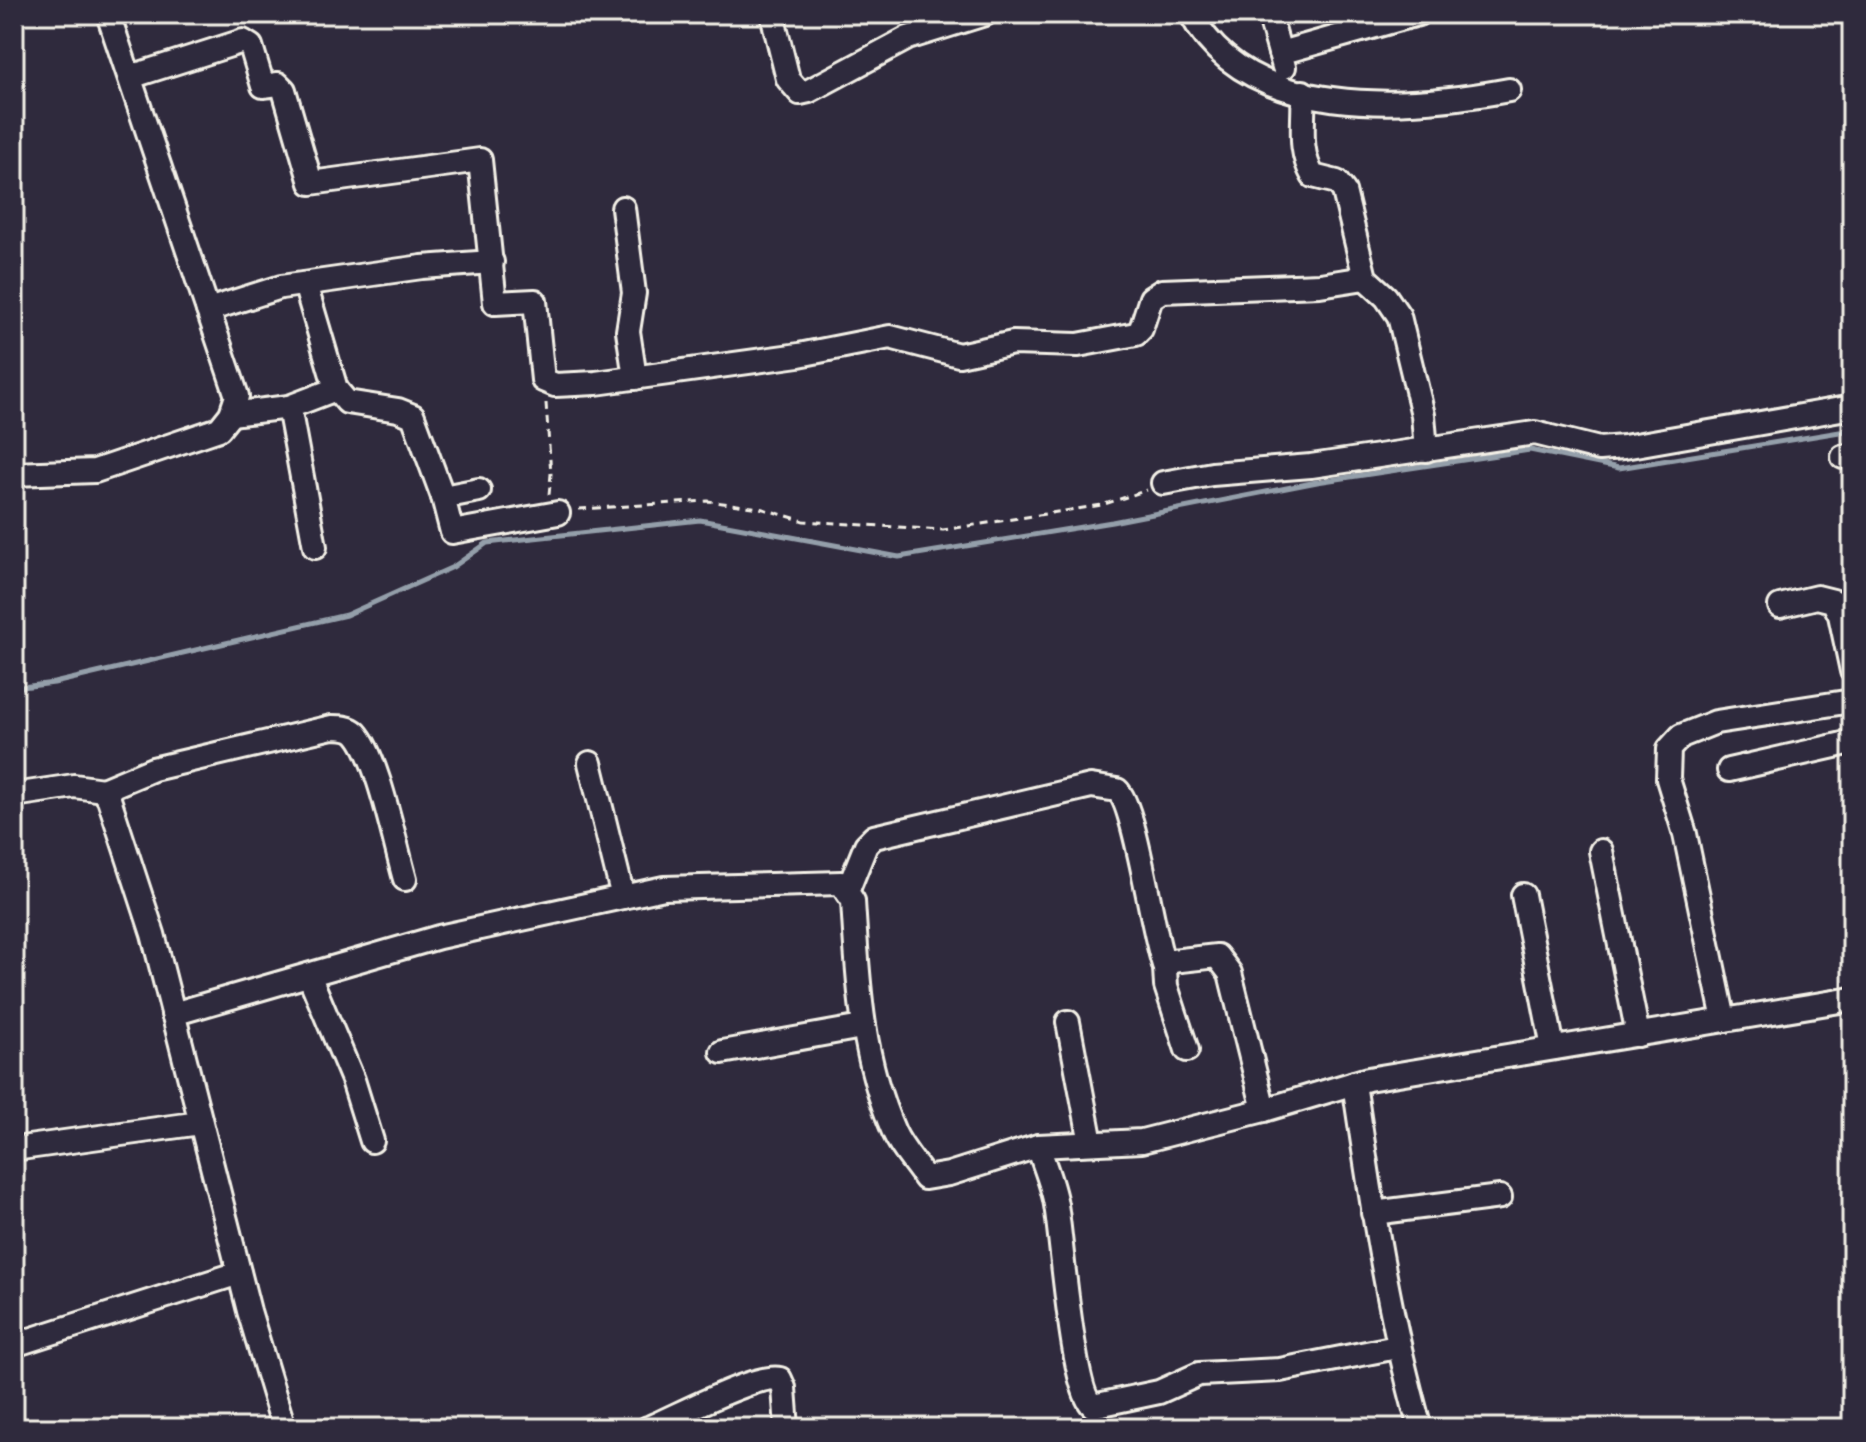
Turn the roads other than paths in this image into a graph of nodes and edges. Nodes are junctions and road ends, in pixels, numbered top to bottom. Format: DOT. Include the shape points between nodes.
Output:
graph roads {
  1 [pos="108,14"];
  2 [pos="772,14"];
  3 [pos="985,14"];
  4 [pos="1191,14"];
  5 [pos="1269,14"];
  6 [pos="1418,14"];
  7 [pos="1280,53"];
  8 [pos="130,77"];
  9 [pos="1297,90"];
  10 [pos="1509,90"];
  11 [pos="623,208"];
  12 [pos="492,262"];
  13 [pos="1365,278"];
  14 [pos="305,284"];
  15 [pos="208,310"];
  16 [pos="635,378"];
  17 [pos="336,389"];
  18 [pos="289,407"];
  19 [pos="1852,407"];
  20 [pos="231,414"];
  21 [pos="1426,450"];
  22 [pos="14,474"];
  23 [pos="1163,483"];
  24 [pos="479,490"];
  25 [pos="443,497"];
  26 [pos="558,513"];
  27 [pos="315,547"];
  28 [pos="1780,606"];
  29 [pos="1852,671"];
  30 [pos="1852,701"];
  31 [pos="1852,742"];
  32 [pos="590,763"];
  33 [pos="1729,770"];
  34 [pos="103,790"];
  35 [pos="14,795"];
  36 [pos="1601,851"];
  37 [pos="405,879"];
  38 [pos="847,892"];
  39 [pos="1523,895"];
  40 [pos="623,897"];
  41 [pos="1165,968"];
  42 [pos="309,975"];
  43 [pos="1852,999"];
  44 [pos="173,1014"];
  45 [pos="1724,1020"];
  46 [pos="1068,1022"];
  47 [pos="862,1027"];
  48 [pos="1638,1035"];
  49 [pos="1553,1048"];
  50 [pos="1187,1050"];
  51 [pos="722,1052"];
  52 [pos="1354,1083"];
  53 [pos="1264,1110"];
  54 [pos="200,1123"];
  55 [pos="372,1141"];
  56 [pos="1091,1143"];
  57 [pos="1038,1146"];
  58 [pos="14,1149"];
  59 [pos="1500,1197"];
  60 [pos="1373,1213"];
  61 [pos="239,1273"];
  62 [pos="14,1345"];
  63 [pos="1397,1347"];
  64 [pos="284,1428"];
  65 [pos="648,1428"];
  66 [pos="787,1428"];
  67 [pos="1420,1428"];
  1 -- 8 [label="street"];
  2 -- 3 [label="street" via="788,79 800,93 908,38"];
  4 -- 9 [label="street" via="1217,52 1243,71"];
  5 -- 7 [label="street"];
  6 -- 7 [label="street"];
  7 -- 9 [label="street"];
  8 -- 12 [label="street" via="248,42 263,86 278,84 284,90 311,183 480,160"];
  8 -- 15 [label="street"];
  9 -- 10 [label="street" via="1334,102 1450,101"];
  9 -- 13 [label="street" via="1307,166 1313,176 1337,182 1344,191"];
  11 -- 16 [label="street" via="634,293 628,331"];
  12 -- 14 [label="street"];
  12 -- 16 [label="street" via="495,303 535,301 543,380 555,385"];
  13 -- 16 [label="street" via="1320,285 1162,291 1151,298 1136,334 1090,343 1013,343 959,355 890,337"];
  13 -- 21 [label="street" via="1399,316"];
  14 -- 15 [label="street"];
  14 -- 17 [label="street"];
  15 -- 20 [label="street" via="237,396"];
  17 -- 18 [label="street"];
  17 -- 25 [label="street" via="347,402 413,416"];
  18 -- 20 [label="street"];
  18 -- 27 [label="street"];
  19 -- 21 [label="street" via="1624,447 1599,449 1535,433"];
  20 -- 22 [label="street" via="219,429 95,471"];
  21 -- 23 [label="street"];
  24 -- 25 [label="street"];
  25 -- 26 [label="street" via="452,532"];
  28 -- 29 [label="street" via="1817,597 1833,601"];
  30 -- 45 [label="street" via="1716,722 1681,736 1669,749 1668,779 1685,834"];
  31 -- 33 [label="street"];
  32 -- 40 [label="street"];
  34 -- 35 [label="street" via="74,786"];
  34 -- 37 [label="street" via="153,769 332,727 347,728 356,733 371,763"];
  34 -- 44 [label="street" via="153,934"];
  36 -- 48 [label="street"];
  38 -- 40 [label="street" via="841,883 664,888"];
  38 -- 41 [label="street" via="874,837 1091,786 1117,790 1129,810 1151,925"];
  38 -- 47 [label="street" via="853,901"];
  39 -- 49 [label="street"];
  40 -- 42 [label="street" via="439,937"];
  41 -- 50 [label="street"];
  41 -- 53 [label="street" via="1172,961 1204,956 1225,962"];
  42 -- 44 [label="street"];
  42 -- 55 [label="street"];
  43 -- 45 [label="street"];
  44 -- 54 [label="street"];
  45 -- 48 [label="street"];
  46 -- 56 [label="street"];
  47 -- 51 [label="street"];
  47 -- 57 [label="street" via="895,1135 925,1178"];
  48 -- 49 [label="street"];
  49 -- 52 [label="street"];
  52 -- 53 [label="street"];
  52 -- 60 [label="street"];
  53 -- 56 [label="street" via="1142,1141"];
  54 -- 58 [label="street"];
  54 -- 61 [label="street"];
  56 -- 57 [label="street"];
  57 -- 63 [label="street" via="1056,1202 1079,1372 1087,1402 1093,1406 1159,1392 1199,1374 1280,1370"];
  59 -- 60 [label="street"];
  60 -- 63 [label="street"];
  61 -- 62 [label="street"];
  61 -- 64 [label="street"];
  63 -- 67 [label="street"];
  65 -- 66 [label="street" via="769,1376 780,1379 784,1388"];
}
